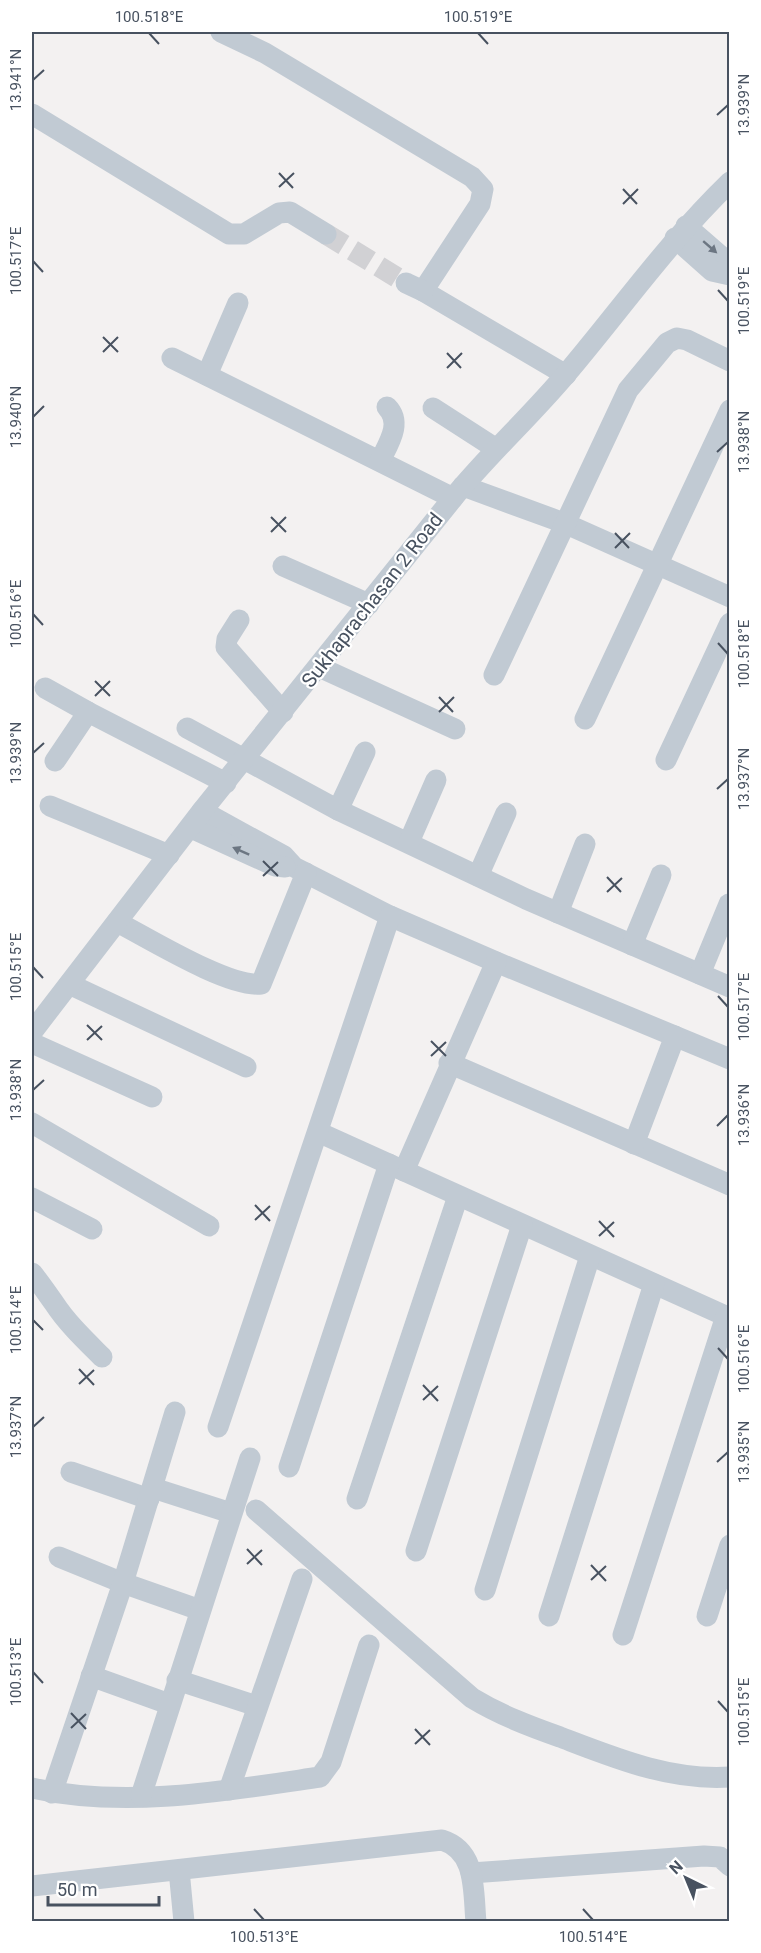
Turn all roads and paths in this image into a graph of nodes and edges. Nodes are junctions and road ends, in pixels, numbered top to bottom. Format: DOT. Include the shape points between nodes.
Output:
graph roads {
  1 [pos="221,32"];
  2 [pos="32,114"];
  3 [pos="729,182"];
  4 [pos="680,232"];
  5 [pos="326,234"];
  6 [pos="728,274"];
  7 [pos="238,303"];
  8 [pos="172,358"];
  9 [pos="729,361"];
  10 [pos="207,375"];
  11 [pos="566,375"];
  12 [pos="387,406"];
  13 [pos="433,408"];
  14 [pos="729,410"];
  15 [pos="495,448"];
  16 [pos="380,461"];
  17 [pos="458,492"];
  18 [pos="564,523"];
  19 [pos="657,564"];
  20 [pos="284,566"];
  21 [pos="729,597"];
  22 [pos="369,604"];
  23 [pos="239,620"];
  24 [pos="729,623"];
  25 [pos="319,668"];
  26 [pos="494,675"];
  27 [pos="45,688"];
  28 [pos="88,712"];
  29 [pos="283,712"];
  30 [pos="585,719"];
  31 [pos="187,728"];
  32 [pos="455,729"];
  33 [pos="365,752"];
  34 [pos="246,760"];
  35 [pos="666,760"];
  36 [pos="56,761"];
  37 [pos="436,780"];
  38 [pos="226,783"];
  39 [pos="50,806"];
  40 [pos="338,810"];
  41 [pos="506,813"];
  42 [pos="196,819"];
  43 [pos="409,842"];
  44 [pos="585,844"];
  45 [pos="169,855"];
  46 [pos="300,870"];
  47 [pos="661,875"];
  48 [pos="478,876"];
  49 [pos="729,904"];
  50 [pos="558,913"];
  51 [pos="390,916"];
  52 [pos="117,922"];
  53 [pos="632,945"];
  54 [pos="496,962"];
  55 [pos="700,974"];
  56 [pos="69,984"];
  57 [pos="729,987"];
  58 [pos="39,1009"];
  59 [pos="32,1032"];
  60 [pos="675,1036"];
  61 [pos="32,1042"];
  62 [pos="729,1059"];
  63 [pos="449,1063"];
  64 [pos="246,1067"];
  65 [pos="152,1097"];
  66 [pos="32,1123"];
  67 [pos="318,1132"];
  68 [pos="634,1144"];
  69 [pos="396,1168"];
  70 [pos="729,1185"];
  71 [pos="458,1196"];
  72 [pos="32,1198"];
  73 [pos="522,1225"];
  74 [pos="209,1226"];
  75 [pos="92,1229"];
  76 [pos="590,1256"];
  77 [pos="32,1273"];
  78 [pos="654,1284"];
  79 [pos="728,1317"];
  80 [pos="102,1358"];
  81 [pos="175,1412"];
  82 [pos="218,1427"];
  83 [pos="250,1458"];
  84 [pos="289,1467"];
  85 [pos="71,1472"];
  86 [pos="151,1493"];
  87 [pos="357,1499"];
  88 [pos="256,1510"];
  89 [pos="231,1513"];
  90 [pos="729,1545"];
  91 [pos="416,1551"];
  92 [pos="59,1557"];
  93 [pos="302,1579"];
  94 [pos="123,1583"];
  95 [pos="485,1590"];
  96 [pos="200,1610"];
  97 [pos="549,1616"];
  98 [pos="707,1616"];
  99 [pos="623,1635"];
  100 [pos="369,1645"];
  101 [pos="91,1676"];
  102 [pos="177,1680"];
  103 [pos="169,1704"];
  104 [pos="257,1706"];
  105 [pos="729,1778"];
  106 [pos="42,1790"];
  107 [pos="229,1790"];
  108 [pos="141,1796"];
  109 [pos="729,1866"];
  110 [pos="179,1870"];
  111 [pos="471,1873"];
  112 [pos="32,1886"];
  113 [pos="184,1922"];
  114 [pos="476,1922"];
  1 -- 11 [label="street" via="265,53 472,177 483,189 480,204 415,287"];
  2 -- 5 [label="street" via="229,234 244,234 279,213 290,212"];
  3 -- 4 [label="street, Sukhaprachasan 2 Road"];
  4 -- 6 [label="street" via="712,271"];
  4 -- 11 [label="street, Sukhaprachasan 2 Road"];
  7 -- 10 [label="street"];
  8 -- 10 [label="street"];
  9 -- 18 [label="street" via="687,340 677,338 667,343 628,390"];
  10 -- 16 [label="street"];
  11 -- 15 [label="street, Sukhaprachasan 2 Road"];
  12 -- 16 [label="street" via="395,423"];
  13 -- 15 [label="street"];
  14 -- 19 [label="street"];
  15 -- 17 [label="street, Sukhaprachasan 2 Road"];
  16 -- 17 [label="street"];
  17 -- 18 [label="street"];
  17 -- 22 [label="street, Sukhaprachasan 2 Road"];
  18 -- 19 [label="street"];
  18 -- 26 [label="street"];
  19 -- 21 [label="street"];
  19 -- 30 [label="street"];
  20 -- 22 [label="street"];
  22 -- 25 [label="street, Sukhaprachasan 2 Road"];
  23 -- 29 [label="street" via="226,647"];
  24 -- 35 [label="street"];
  25 -- 29 [label="street, Sukhaprachasan 2 Road"];
  25 -- 32 [label="street"];
  27 -- 28 [label="street"];
  28 -- 36 [label="street"];
  28 -- 38 [label="street"];
  29 -- 34 [label="street, Sukhaprachasan 2 Road"];
  31 -- 34 [label="street"];
  33 -- 40 [label="street"];
  34 -- 38 [label="street, Sukhaprachasan 2 Road"];
  34 -- 40 [label="street"];
  37 -- 43 [label="street"];
  38 -- 42 [label="street, Sukhaprachasan 2 Road"];
  39 -- 45 [label="street"];
  40 -- 43 [label="street"];
  41 -- 48 [label="street"];
  42 -- 45 [label="street, Sukhaprachasan 2 Road"];
  42 -- 46 [label="street" via="275,866"];
  43 -- 48 [label="street"];
  44 -- 50 [label="street"];
  45 -- 52 [label="street, Sukhaprachasan 2 Road"];
  46 -- 51 [label="street"];
  46 -- 52 [label="street" via="261,984 250,986 200,965"];
  47 -- 53 [label="street"];
  48 -- 50 [label="street"];
  49 -- 55 [label="street"];
  50 -- 53 [label="street"];
  51 -- 54 [label="street"];
  51 -- 67 [label="street"];
  52 -- 56 [label="street, Sukhaprachasan 2 Road"];
  53 -- 55 [label="street"];
  54 -- 60 [label="street"];
  54 -- 63 [label="street"];
  55 -- 57 [label="street"];
  56 -- 58 [label="street, Sukhaprachasan 2 Road"];
  56 -- 64 [label="street"];
  58 -- 59 [label="street, Sukhaprachasan 2 Road"];
  60 -- 62 [label="street"];
  60 -- 68 [label="street"];
  61 -- 65 [label="street"];
  63 -- 68 [label="street"];
  63 -- 69 [label="street"];
  66 -- 74 [label="street"];
  67 -- 69 [label="street"];
  67 -- 82 [label="street"];
  68 -- 70 [label="street"];
  69 -- 71 [label="street"];
  69 -- 84 [label="street"];
  71 -- 73 [label="street"];
  71 -- 87 [label="street"];
  72 -- 75 [label="street"];
  73 -- 76 [label="street"];
  73 -- 91 [label="street"];
  76 -- 78 [label="street"];
  76 -- 95 [label="street"];
  77 -- 80 [label="street" via="69,1323"];
  78 -- 79 [label="street"];
  78 -- 97 [label="street"];
  79 -- 99 [label="street"];
  81 -- 86 [label="street"];
  83 -- 89 [label="street"];
  85 -- 86 [label="street"];
  86 -- 89 [label="street"];
  86 -- 94 [label="street"];
  88 -- 105 [label="street" via="472,1698 496,1713 634,1766"];
  89 -- 96 [label="street"];
  90 -- 98 [label="street"];
  92 -- 94 [label="street"];
  93 -- 104 [label="street"];
  94 -- 96 [label="street"];
  94 -- 101 [label="street"];
  96 -- 102 [label="street"];
  100 -- 107 [label="street" via="325,1772 320,1777"];
  101 -- 103 [label="street"];
  101 -- 106 [label="street"];
  102 -- 103 [label="street"];
  102 -- 104 [label="street"];
  103 -- 108 [label="street"];
  104 -- 107 [label="street"];
  106 -- 108 [label="street" via="85,1797"];
  107 -- 108 [label="street"];
  109 -- 111 [label="street" via="720,1857 704,1856"];
  110 -- 111 [label="street" via="442,1840 463,1852"];
  110 -- 112 [label="street"];
  110 -- 113 [label="street"];
  111 -- 114 [label="street"];
}
